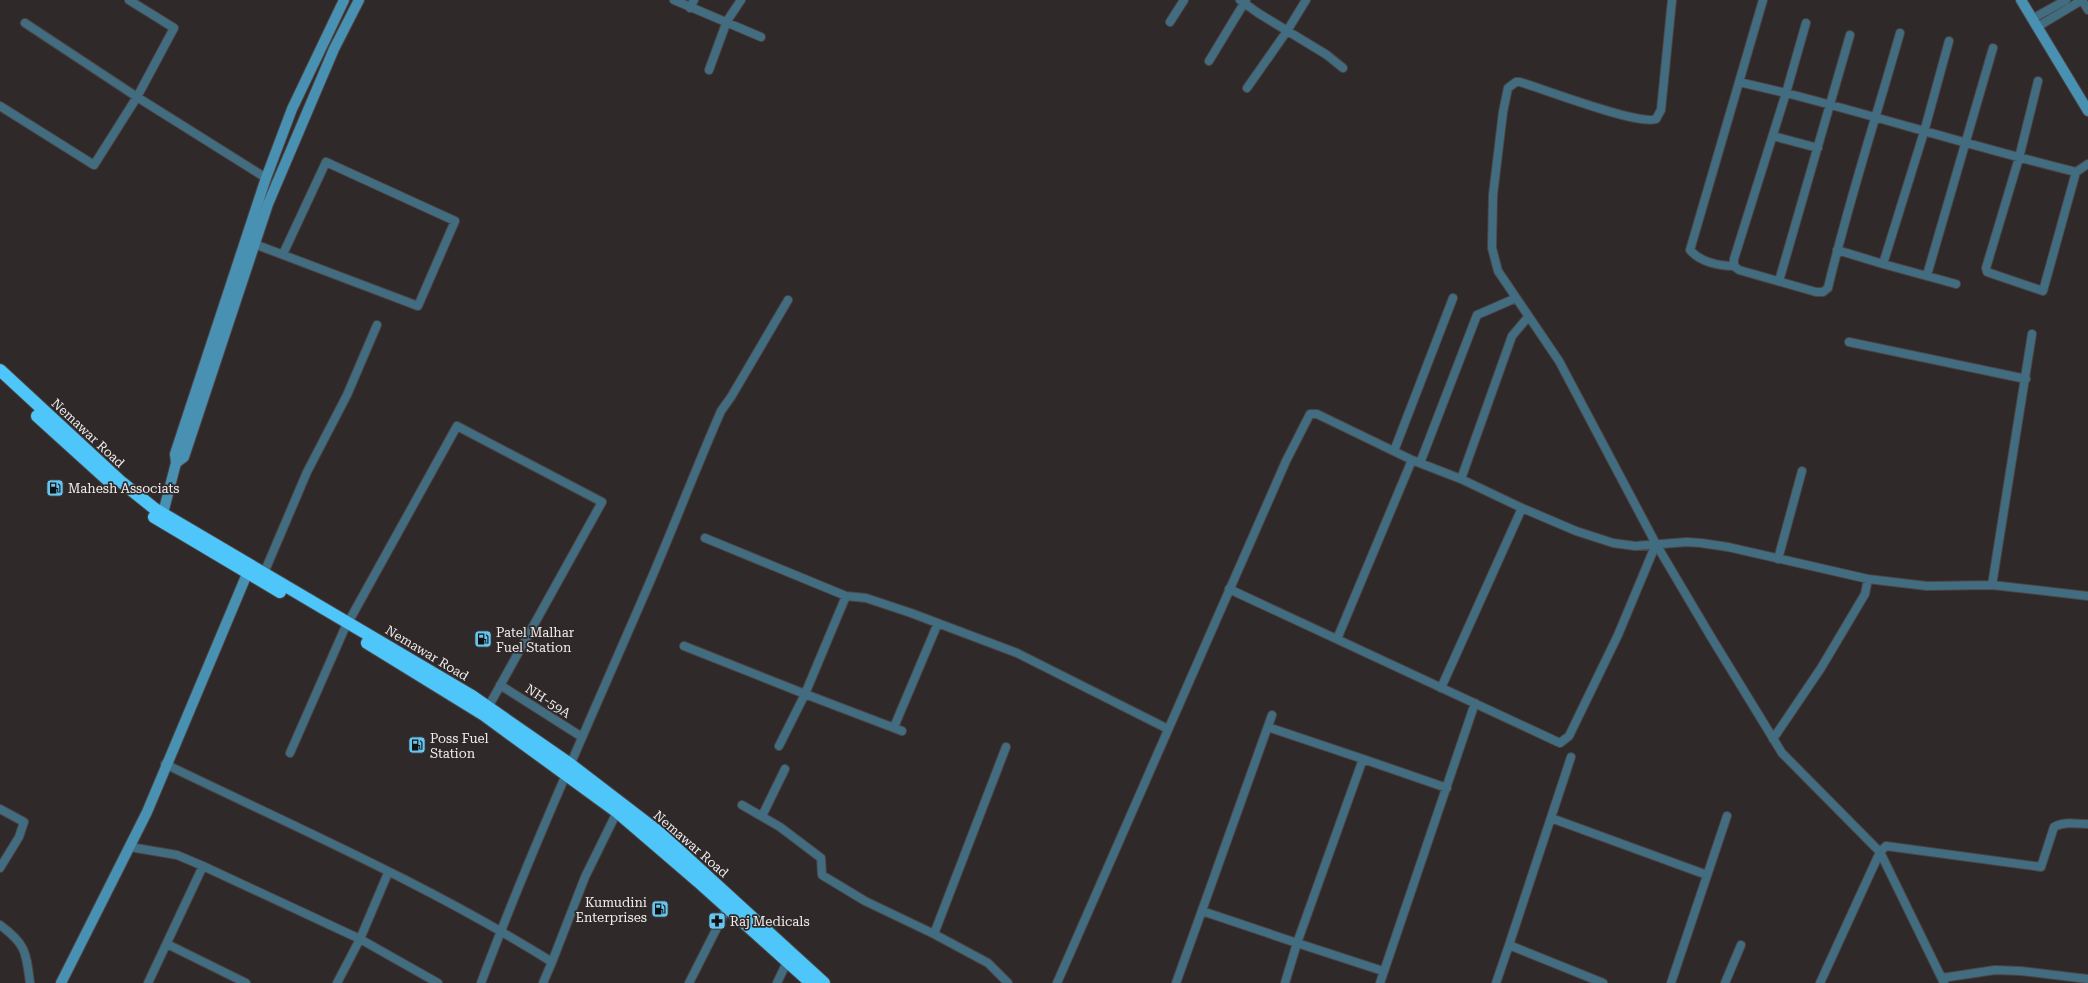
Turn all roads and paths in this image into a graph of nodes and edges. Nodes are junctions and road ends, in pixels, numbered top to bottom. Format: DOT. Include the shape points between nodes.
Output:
graph roads {
  1 [pos="129,0"];
  2 [pos="344,0"];
  3 [pos="359,0"];
  4 [pos="674,0"];
  5 [pos="694,0"];
  6 [pos="741,0"];
  7 [pos="1184,0"];
  8 [pos="1306,0"];
  9 [pos="1672,0"];
  10 [pos="1763,0"];
  11 [pos="2020,0"];
  12 [pos="2066,0"];
  13 [pos="2082,0"];
  14 [pos="1244,1"];
  15 [pos="690,8"];
  16 [pos="2088,10"];
  17 [pos="727,21"];
  18 [pos="1170,22"];
  19 [pos="25,23"];
  20 [pos="1806,23"];
  21 [pos="2035,23"];
  22 [pos="1287,31"];
  23 [pos="1900,34"];
  24 [pos="1850,35"];
  25 [pos="761,37"];
  26 [pos="1949,41"];
  27 [pos="1993,48"];
  28 [pos="1209,61"];
  29 [pos="1343,68"];
  30 [pos="709,70"];
  31 [pos="2038,81"];
  32 [pos="1739,82"];
  33 [pos="1247,88"];
  34 [pos="1786,93"];
  35 [pos="137,97"];
  36 [pos="1831,105"];
  37 [pos="0,106"];
  38 [pos="2088,111"];
  39 [pos="1876,118"];
  40 [pos="1924,132"];
  41 [pos="1773,136"];
  42 [pos="1965,144"];
  43 [pos="1818,148"];
  44 [pos="2019,158"];
  45 [pos="2088,164"];
  46 [pos="2076,172"];
  47 [pos="266,178"];
  48 [pos="244,241"];
  49 [pos="255,244"];
  50 [pos="1837,250"];
  51 [pos="283,254"];
  52 [pos="1882,264"];
  53 [pos="1734,266"];
  54 [pos="1927,275"];
  55 [pos="1779,281"];
  56 [pos="1956,284"];
  57 [pos="1453,298"];
  58 [pos="1516,298"];
  59 [pos="788,300"];
  60 [pos="1528,317"];
  61 [pos="377,325"];
  62 [pos="2032,334"];
  63 [pos="1849,342"];
  64 [pos="0,370"];
  65 [pos="2026,379"];
  66 [pos="0,382"];
  67 [pos="1394,451"];
  68 [pos="1416,461"];
  69 [pos="176,463"];
  70 [pos="1802,471"];
  71 [pos="1461,479"];
  72 [pos="1522,508"];
  73 [pos="161,518"];
  74 [pos="706,538"];
  75 [pos="1656,544"];
  76 [pos="1778,559"];
  77 [pos="264,573"];
  78 [pos="247,574"];
  79 [pos="1868,579"];
  80 [pos="1992,585"];
  81 [pos="1229,589"];
  82 [pos="846,596"];
  83 [pos="2088,596"];
  84 [pos="938,623"];
  85 [pos="346,626"];
  86 [pos="1337,639"];
  87 [pos="684,646"];
  88 [pos="500,685"];
  89 [pos="1441,688"];
  90 [pos="805,694"];
  91 [pos="1475,702"];
  92 [pos="486,711"];
  93 [pos="1272,715"];
  94 [pos="894,727"];
  95 [pos="1268,727"];
  96 [pos="1168,729"];
  97 [pos="902,731"];
  98 [pos="582,737"];
  99 [pos="1773,739"];
  100 [pos="779,746"];
  101 [pos="1006,747"];
  102 [pos="290,753"];
  103 [pos="1571,757"];
  104 [pos="1363,760"];
  105 [pos="165,764"];
  106 [pos="568,769"];
  107 [pos="785,769"];
  108 [pos="1447,788"];
  109 [pos="742,804"];
  110 [pos="0,809"];
  111 [pos="616,812"];
  112 [pos="762,816"];
  113 [pos="1727,816"];
  114 [pos="1551,818"];
  115 [pos="2088,824"];
  116 [pos="130,847"];
  117 [pos="1880,852"];
  118 [pos="203,866"];
  119 [pos="0,868"];
  120 [pos="388,872"];
  121 [pos="1707,875"];
  122 [pos="709,884"];
  123 [pos="727,908"];
  124 [pos="1202,911"];
  125 [pos="0,925"];
  126 [pos="501,930"];
  127 [pos="934,934"];
  128 [pos="360,939"];
  129 [pos="167,944"];
  130 [pos="1297,944"];
  131 [pos="1509,945"];
  132 [pos="1741,945"];
  133 [pos="552,962"];
  134 [pos="788,962"];
  135 [pos="1383,971"];
  136 [pos="2088,979"];
  137 [pos="1943,980"];
  138 [pos="30,983"];
  139 [pos="61,983"];
  140 [pos="148,983"];
  141 [pos="246,983"];
  142 [pos="338,983"];
  143 [pos="438,983"];
  144 [pos="481,983"];
  145 [pos="543,983"];
  146 [pos="689,983"];
  147 [pos="776,983"];
  148 [pos="811,983"];
  149 [pos="824,983"];
  150 [pos="1008,983"];
  151 [pos="1057,983"];
  152 [pos="1176,983"];
  153 [pos="1286,983"];
  154 [pos="1380,983"];
  155 [pos="1496,983"];
  156 [pos="1603,983"];
  157 [pos="1671,983"];
  158 [pos="1725,983"];
  159 [pos="1820,983"];
  1 -- 35 [label="street" via="174,28"];
  2 -- 47 [label="street" via="292,109"];
  3 -- 49 [label="street" via="312,100 268,204"];
  4 -- 15 [label="street"];
  5 -- 15 [label="street"];
  6 -- 17 [label="street"];
  7 -- 18 [label="street"];
  8 -- 22 [label="street"];
  9 -- 58 [label="street" via="1661,110 1656,119 1647,120 1596,108 1516,82 1508,88 1493,195 1492,248 1498,271"];
  10 -- 32 [label="street"];
  11 -- 21 [label="street"];
  12 -- 21 [label="street"];
  13 -- 16 [label="street"];
  13 -- 21 [label="street"];
  14 -- 22 [label="street"];
  14 -- 28 [label="street"];
  15 -- 17 [label="street"];
  17 -- 25 [label="street"];
  17 -- 30 [label="street"];
  19 -- 35 [label="street"];
  20 -- 34 [label="street"];
  21 -- 38 [label="street"];
  22 -- 29 [label="street" via="1327,55"];
  22 -- 33 [label="street"];
  23 -- 39 [label="street"];
  24 -- 36 [label="street"];
  26 -- 40 [label="street"];
  27 -- 42 [label="street"];
  31 -- 44 [label="street"];
  32 -- 34 [label="street"];
  32 -- 53 [label="street" via="1690,250 1696,256 1716,264"];
  34 -- 36 [label="street"];
  34 -- 41 [label="street"];
  35 -- 37 [label="street" via="94,165"];
  35 -- 47 [label="street"];
  36 -- 39 [label="street"];
  36 -- 43 [label="street"];
  39 -- 40 [label="street"];
  39 -- 50 [label="street"];
  40 -- 42 [label="street"];
  40 -- 52 [label="street"];
  41 -- 43 [label="street"];
  41 -- 53 [label="street" via="1734,259"];
  42 -- 44 [label="street"];
  42 -- 54 [label="street"];
  43 -- 55 [label="street"];
  44 -- 46 [label="street"];
  44 -- 46 [label="street" via="1986,268 1987,272 2043,291"];
  45 -- 46 [label="street"];
  47 -- 48 [label="street"];
  48 -- 49 [label="street"];
  48 -- 69 [label="street" via="175,454"];
  49 -- 51 [label="street"];
  49 -- 69 [label="street" via="184,457"];
  50 -- 52 [label="street"];
  50 -- 55 [label="street" via="1828,288 1823,292"];
  51 -- 51 [label="street" via="418,306 455,221 326,162"];
  52 -- 54 [label="street"];
  53 -- 55 [label="street"];
  54 -- 56 [label="street"];
  57 -- 67 [label="street"];
  58 -- 60 [label="street"];
  58 -- 68 [label="street" via="1477,315"];
  59 -- 98 [label="street" via="721,411 674,527"];
  60 -- 71 [label="street" via="1512,336"];
  60 -- 75 [label="street" via="1559,362"];
  61 -- 77 [label="street" via="347,395 307,472"];
  62 -- 65 [label="street"];
  63 -- 65 [label="street"];
  64 -- 73 [label="highway, Nemawar Road"];
  65 -- 80 [label="street"];
  66 -- 73 [label="highway, Nemawar Road" via="128,498"];
  67 -- 68 [label="street"];
  67 -- 81 [label="street" via="1317,414 1310,414 1286,461"];
  68 -- 71 [label="street"];
  68 -- 86 [label="street"];
  69 -- 73 [label="street"];
  70 -- 76 [label="street"];
  71 -- 72 [label="street"];
  72 -- 75 [label="street" via="1576,531 1613,543 1635,546"];
  72 -- 89 [label="street"];
  73 -- 77 [label="highway, Nemawar Road"];
  73 -- 78 [label="highway, Nemawar Road"];
  74 -- 82 [label="street"];
  75 -- 76 [label="street" via="1701,543"];
  75 -- 91 [label="street" via="1618,634 1569,736 1560,743"];
  75 -- 99 [label="street"];
  76 -- 79 [label="street"];
  77 -- 85 [label="highway, Nemawar Road"];
  78 -- 85 [label="highway, Nemawar Road"];
  78 -- 105 [label="street"];
  79 -- 80 [label="street" via="1927,586"];
  79 -- 99 [label="street" via="1865,594 1821,668"];
  80 -- 83 [label="street"];
  81 -- 86 [label="street"];
  81 -- 96 [label="street"];
  82 -- 84 [label="street" via="866,598"];
  82 -- 90 [label="street"];
  84 -- 94 [label="street"];
  84 -- 96 [label="street" via="1017,653"];
  85 -- 88 [label="street" via="457,426 602,502"];
  85 -- 92 [label="highway, Nemawar Road"];
  85 -- 102 [label="street"];
  86 -- 89 [label="street"];
  87 -- 90 [label="street"];
  88 -- 92 [label="street"];
  88 -- 98 [label="street, NH-59A"];
  89 -- 91 [label="street"];
  90 -- 94 [label="street"];
  90 -- 100 [label="street"];
  91 -- 108 [label="street"];
  92 -- 106 [label="highway, Nemawar Road"];
  93 -- 95 [label="street"];
  94 -- 97 [label="street"];
  95 -- 104 [label="street"];
  95 -- 124 [label="street"];
  96 -- 151 [label="street"];
  98 -- 106 [label="street"];
  99 -- 117 [label="street" via="1794,766"];
  101 -- 127 [label="street"];
  103 -- 114 [label="street"];
  104 -- 108 [label="street"];
  104 -- 130 [label="street"];
  105 -- 116 [label="street" via="147,812"];
  105 -- 120 [label="street"];
  106 -- 111 [label="highway, Nemawar Road"];
  106 -- 122 [label="highway, Nemawar Road" via="660,833"];
  106 -- 126 [label="street"];
  107 -- 112 [label="street"];
  108 -- 135 [label="street"];
  109 -- 112 [label="street"];
  110 -- 119 [label="street" via="24,822 19,837"];
  111 -- 122 [label="highway, Nemawar Road"];
  111 -- 133 [label="street" via="585,877"];
  112 -- 127 [label="street" via="780,826 821,858 822,875 865,901"];
  113 -- 121 [label="street"];
  114 -- 121 [label="street"];
  114 -- 131 [label="street"];
  115 -- 117 [label="street" via="2068,823 2054,827 2041,867 1886,846"];
  116 -- 118 [label="street" via="177,855"];
  116 -- 139 [label="street"];
  117 -- 137 [label="street"];
  117 -- 159 [label="street"];
  118 -- 128 [label="street"];
  118 -- 129 [label="street"];
  120 -- 126 [label="street"];
  120 -- 128 [label="street"];
  121 -- 157 [label="street"];
  122 -- 123 [label="highway, Nemawar Road"];
  122 -- 149 [label="highway, Nemawar Road"];
  123 -- 134 [label="highway, Nemawar Road"];
  123 -- 146 [label="street"];
  124 -- 130 [label="street"];
  124 -- 152 [label="street"];
  125 -- 138 [label="street" via="23,946"];
  126 -- 133 [label="street"];
  126 -- 144 [label="street"];
  127 -- 150 [label="street" via="988,963"];
  128 -- 142 [label="street"];
  128 -- 143 [label="street"];
  129 -- 140 [label="street"];
  129 -- 141 [label="street"];
  130 -- 135 [label="street"];
  130 -- 153 [label="street"];
  131 -- 155 [label="street"];
  131 -- 156 [label="street"];
  132 -- 158 [label="street"];
  133 -- 145 [label="street"];
  134 -- 147 [label="street"];
  134 -- 148 [label="highway, Nemawar Road"];
  135 -- 154 [label="street"];
  136 -- 137 [label="street" via="1995,970"];
}
